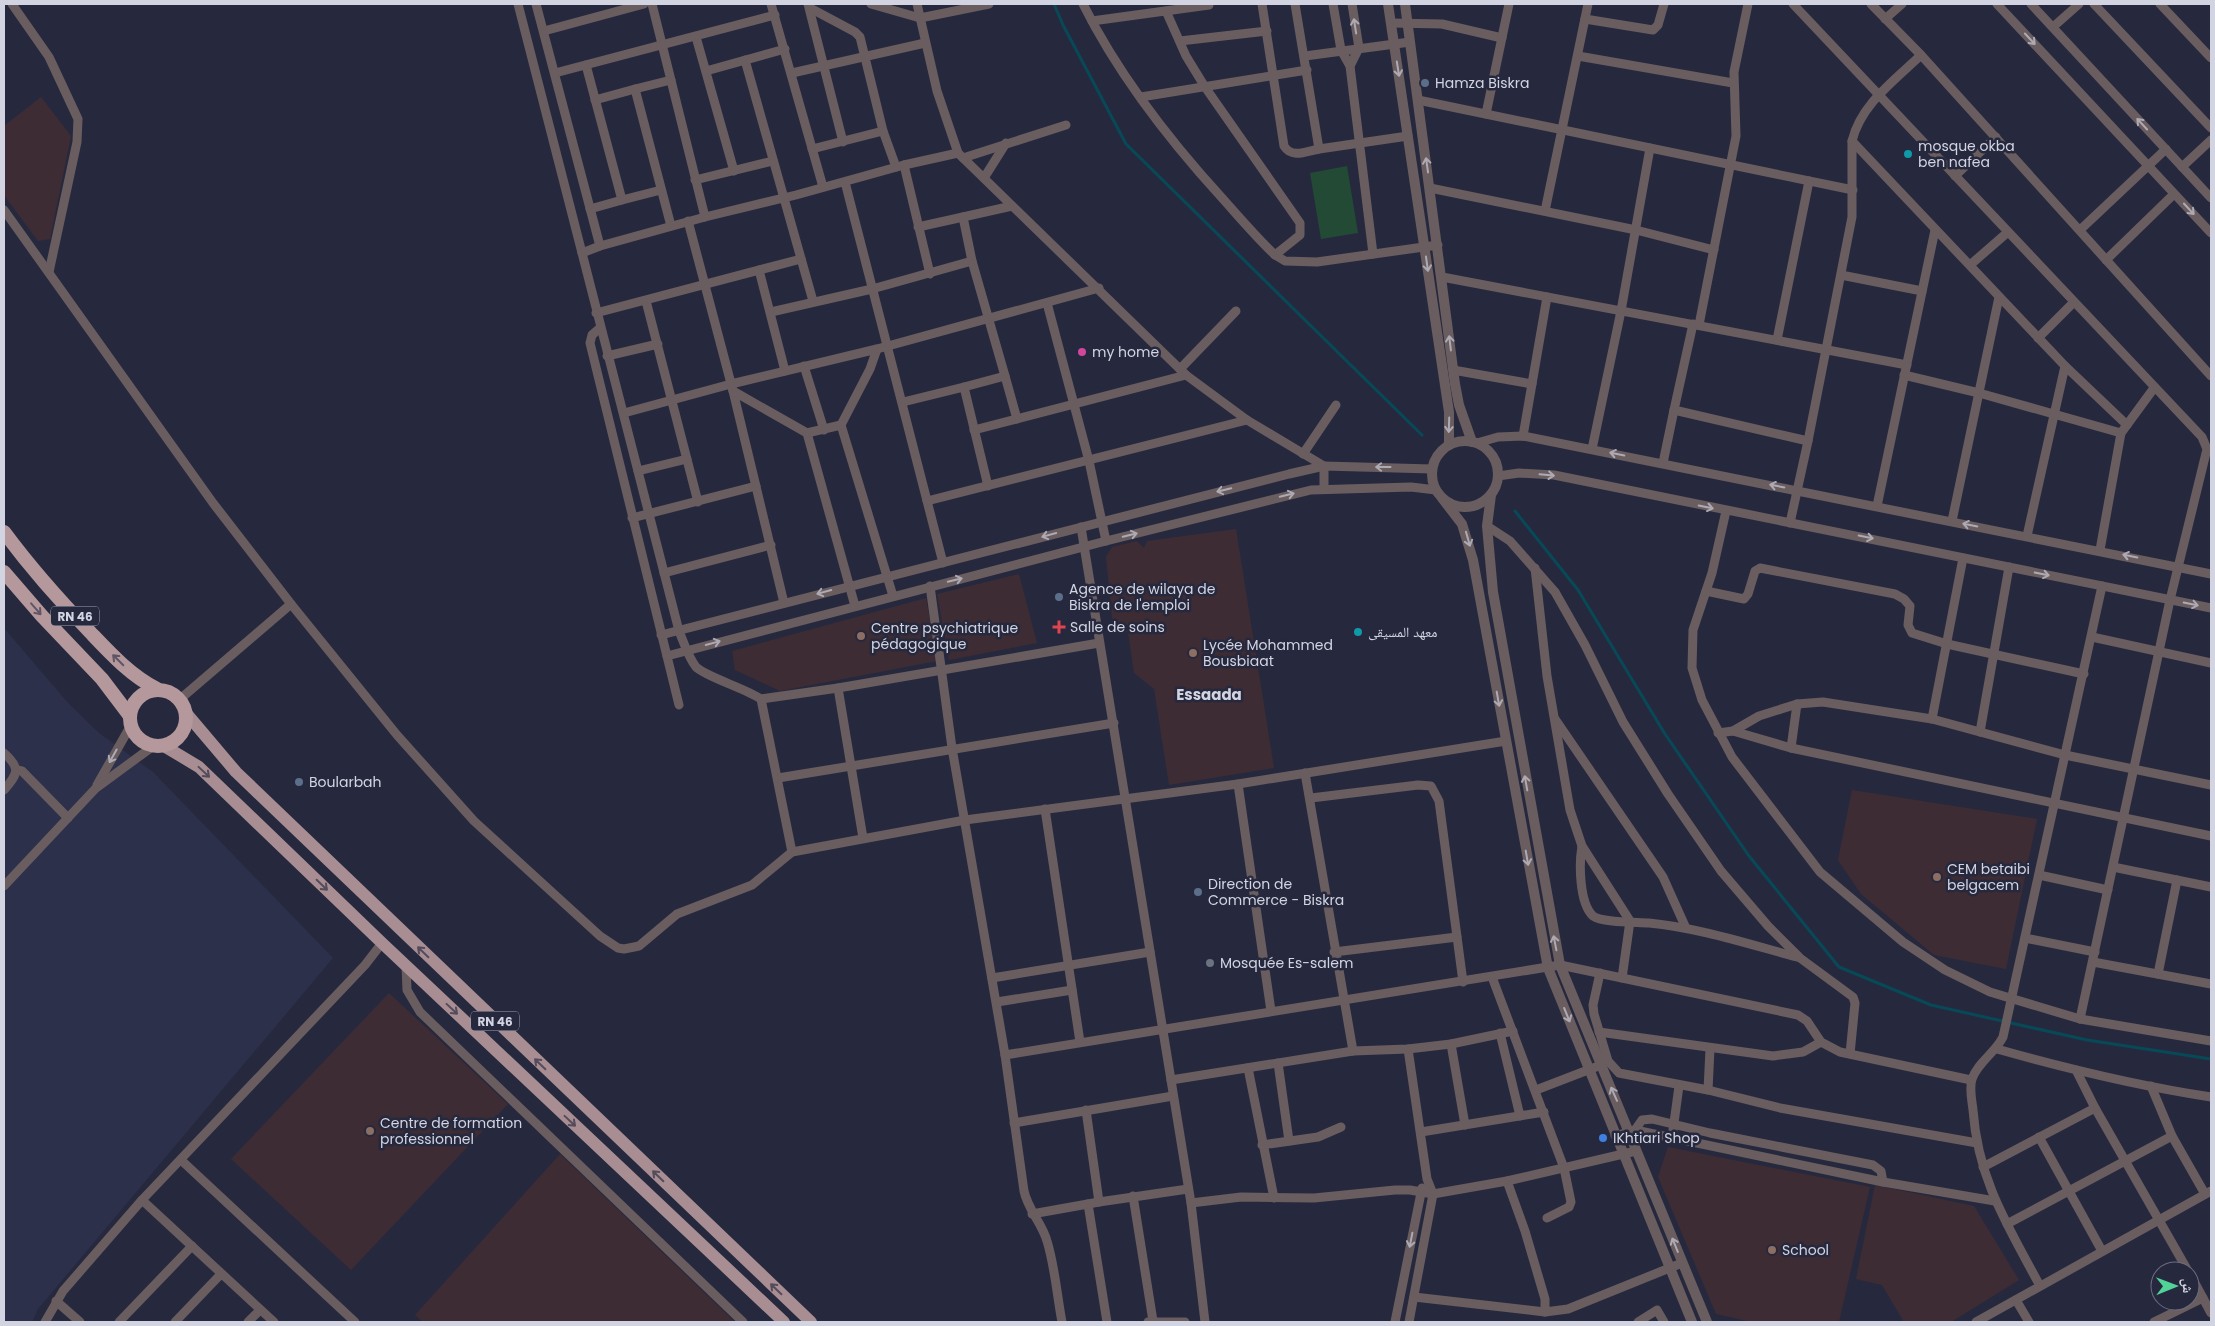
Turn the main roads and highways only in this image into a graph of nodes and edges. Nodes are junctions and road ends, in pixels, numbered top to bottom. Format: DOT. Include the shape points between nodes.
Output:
graph roads {
  1 [pos="4,532"];
  2 [pos="4,572"];
  3 [pos="157,689"];
  4 [pos="186,713"];
  5 [pos="131,721"];
  6 [pos="158,747"];
  7 [pos="784,1322"];
  8 [pos="811,1322"];
  3 -- 1 [label="highway, RN 46, one-way" via="128,671 45,583"];
  2 -- 5 [label="highway, RN 46, one-way" via="102,679"];
  3 -- 4 [label="highway" via="170,692"];
  3 -- 5 [label="highway" via="137,700"];
  4 -- 6 [label="highway" via="183,732 177,740"];
  8 -- 4 [label="main road, RN 46, one-way" via="236,772"];
  5 -- 6 [label="highway" via="141,741"];
  6 -- 7 [label="main road, RN 46, one-way" via="199,767"];
}
